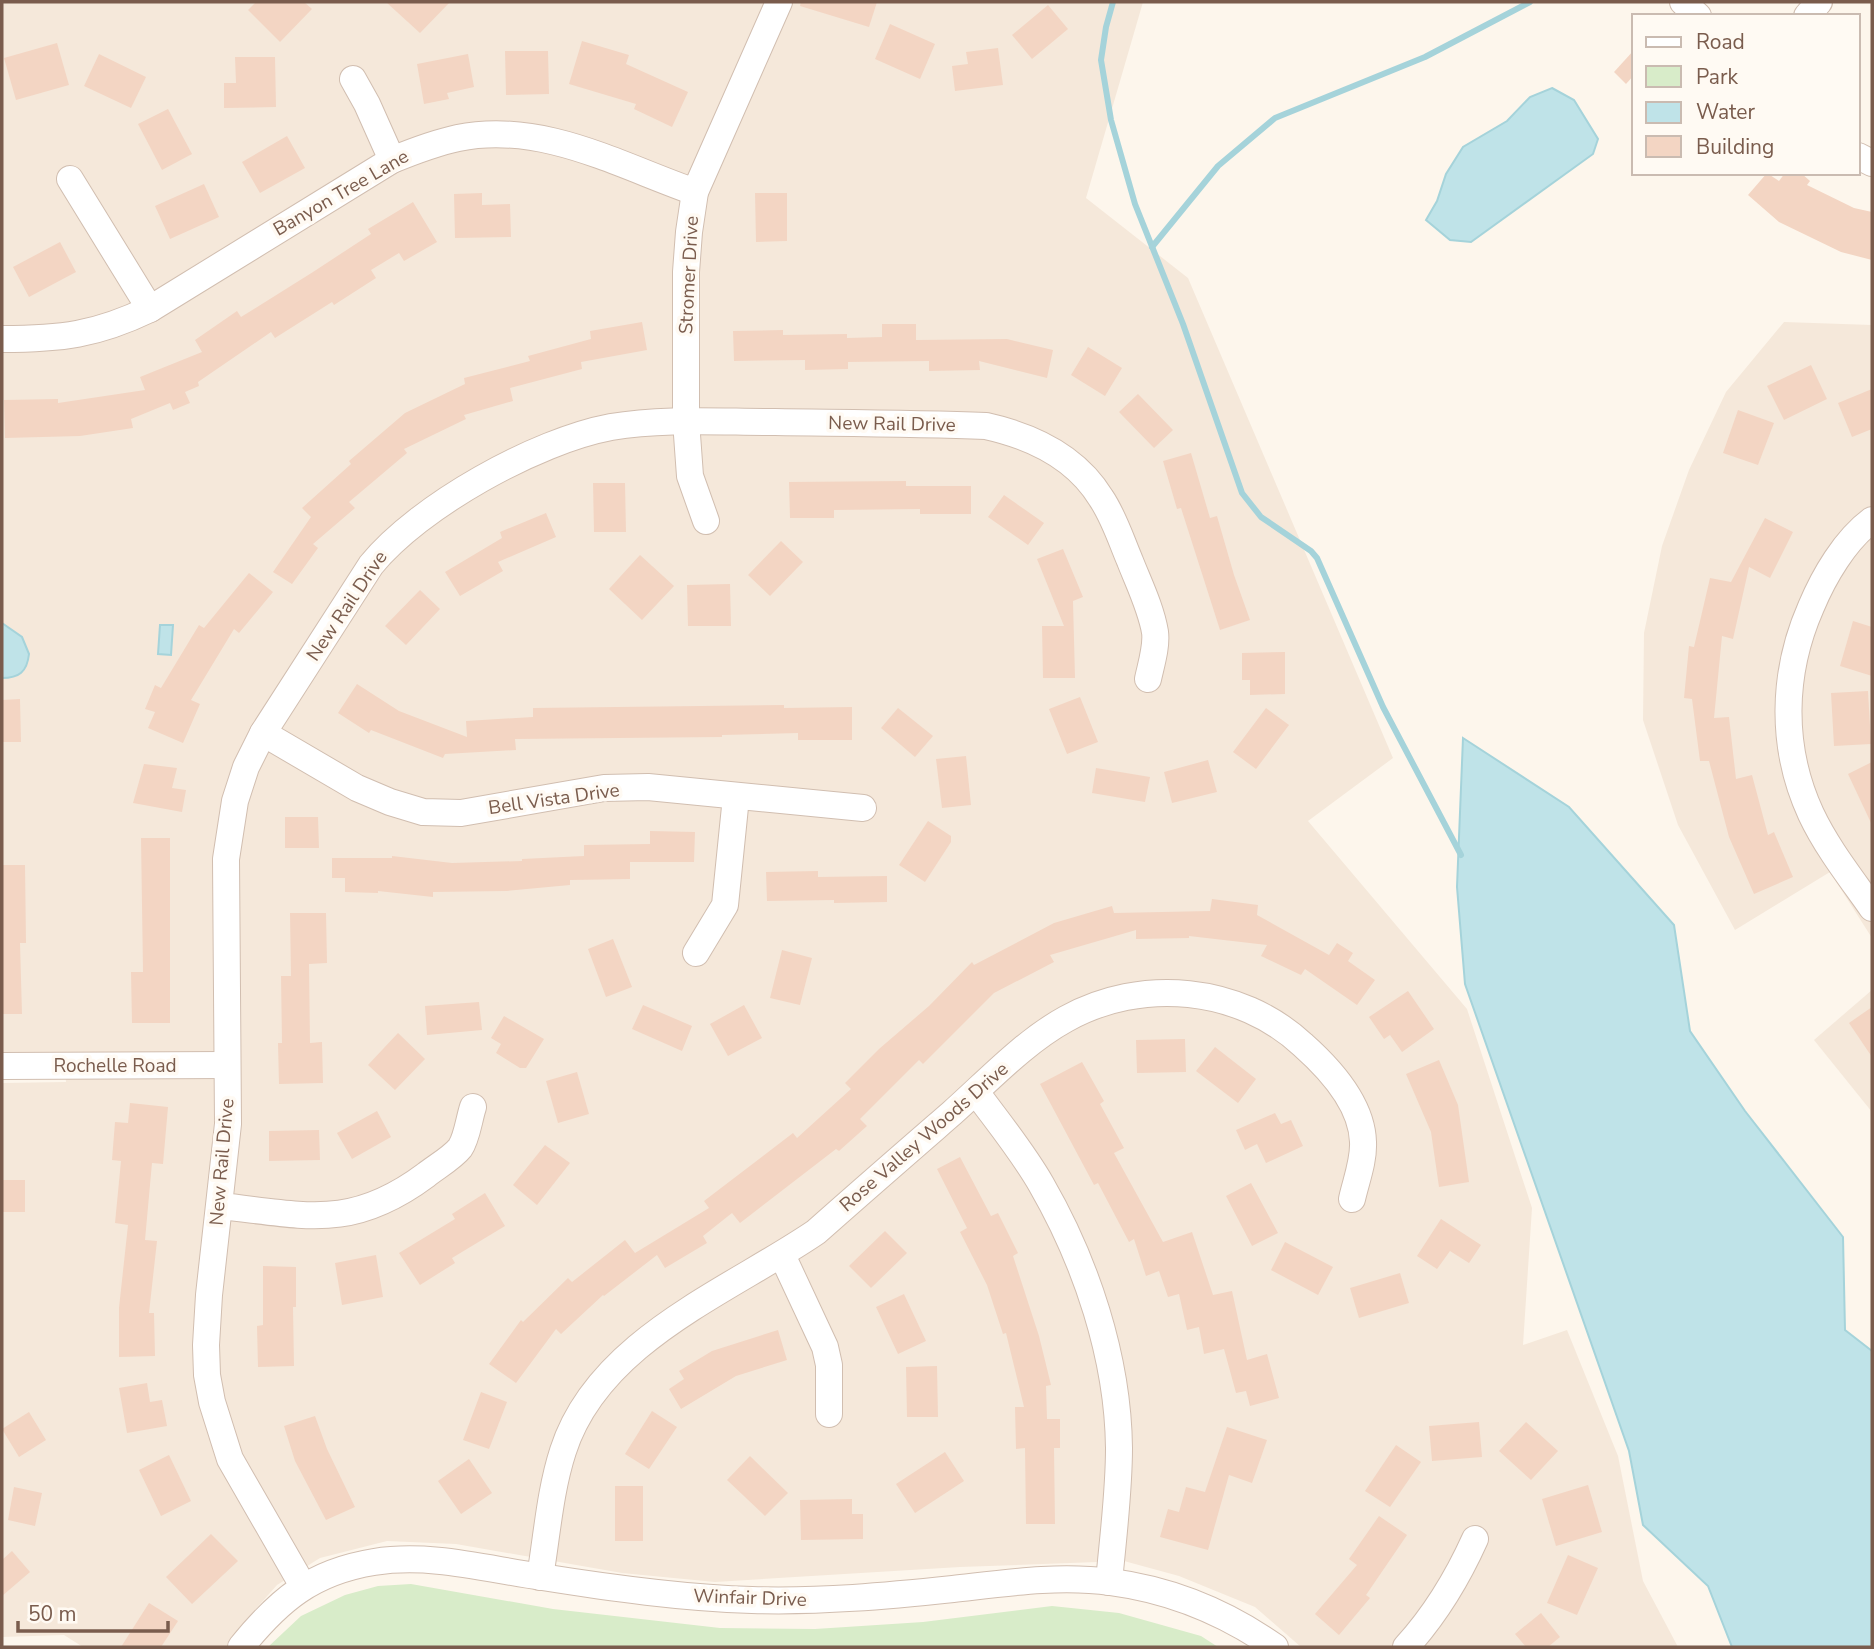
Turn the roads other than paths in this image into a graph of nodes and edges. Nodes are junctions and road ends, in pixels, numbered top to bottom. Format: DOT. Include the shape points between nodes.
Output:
graph roads {
  1 [pos="779,2"];
  2 [pos="1683,2"];
  3 [pos="1696,14"];
  4 [pos="353,79"];
  5 [pos="392,160"];
  6 [pos="70,178"];
  7 [pos="695,192"];
  8 [pos="150,309"];
  9 [pos="2,339"];
  10 [pos="686,421"];
  11 [pos="1872,520"];
  12 [pos="706,522"];
  13 [pos="1149,679"];
  14 [pos="263,733"];
  15 [pos="736,797"];
  16 [pos="863,808"];
  17 [pos="1872,908"];
  18 [pos="696,953"];
  19 [pos="227,1065"];
  20 [pos="2,1066"];
  21 [pos="976,1092"];
  22 [pos="473,1107"];
  23 [pos="1352,1199"];
  24 [pos="220,1206"];
  25 [pos="782,1255"];
  26 [pos="829,1414"];
  27 [pos="1475,1539"];
  28 [pos="540,1577"];
  29 [pos="1109,1582"];
  30 [pos="303,1586"];
  31 [pos="241,1647"];
  32 [pos="1275,1647"];
  33 [pos="1406,1647"];
  1 -- 7 [label="street, Stromer Drive"];
  2 -- 3 [label="street"];
  4 -- 5 [label="street"];
  5 -- 7 [label="street, Banyon Tree Lane" via="461,137 525,136 583,149"];
  5 -- 8 [label="street, Banyon Tree Lane"];
  6 -- 8 [label="street"];
  7 -- 10 [label="street, Stromer Drive" via="686,272"];
  8 -- 9 [label="street, Banyon Tree Lane" via="85,334"];
  10 -- 12 [label="street, Stromer Drive" via="691,476"];
  10 -- 13 [label="street, New Rail Drive" via="986,426 1040,444 1070,463 1101,496 1111,515 1155,634"];
  10 -- 14 [label="street, New Rail Drive" via="610,428 570,438 485,478 414,523 371,565"];
  11 -- 17 [label="street" via="1835,564 1801,630 1790,673 1788,724 1795,770 1811,814"];
  14 -- 15 [label="street, Bell Vista Drive" via="356,788 423,812 461,813 604,788 648,787"];
  14 -- 19 [label="street, New Rail Drive" via="235,801 226,859"];
  15 -- 16 [label="street, Bell Vista Drive"];
  15 -- 18 [label="street" via="725,905"];
  19 -- 20 [label="street, Rochelle Road"];
  19 -- 24 [label="street, New Rail Drive" via="228,1124"];
  21 -- 23 [label="street, Rose Valley Woods Drive" via="1045,1032 1106,1001 1153,993 1219,998 1280,1026 1332,1073 1361,1126 1363,1142"];
  21 -- 25 [label="street, Rose Valley Woods Drive" via="816,1232"];
  21 -- 29 [label="street" via="1056,1212 1098,1319 1111,1371 1119,1447"];
  22 -- 24 [label="street" via="461,1147 416,1182 365,1210 314,1216"];
  24 -- 30 [label="street, New Rail Drive" via="205,1345 212,1402 230,1459"];
  25 -- 26 [label="street" via="825,1347"];
  25 -- 28 [label="street, Rose Valley Woods Drive" via="646,1339 595,1391 564,1449"];
  27 -- 33 [label="street" via="1436,1612"];
  28 -- 29 [label="street, Winfair Drive" via="669,1595 756,1601 877,1597 1040,1580"];
  28 -- 30 [label="street, Winfair Drive" via="426,1559 398,1559 342,1570"];
  29 -- 32 [label="street, Winfair Drive" via="1189,1600 1228,1617"];
  30 -- 31 [label="street, Winfair Drive" via="284,1599"];
}
